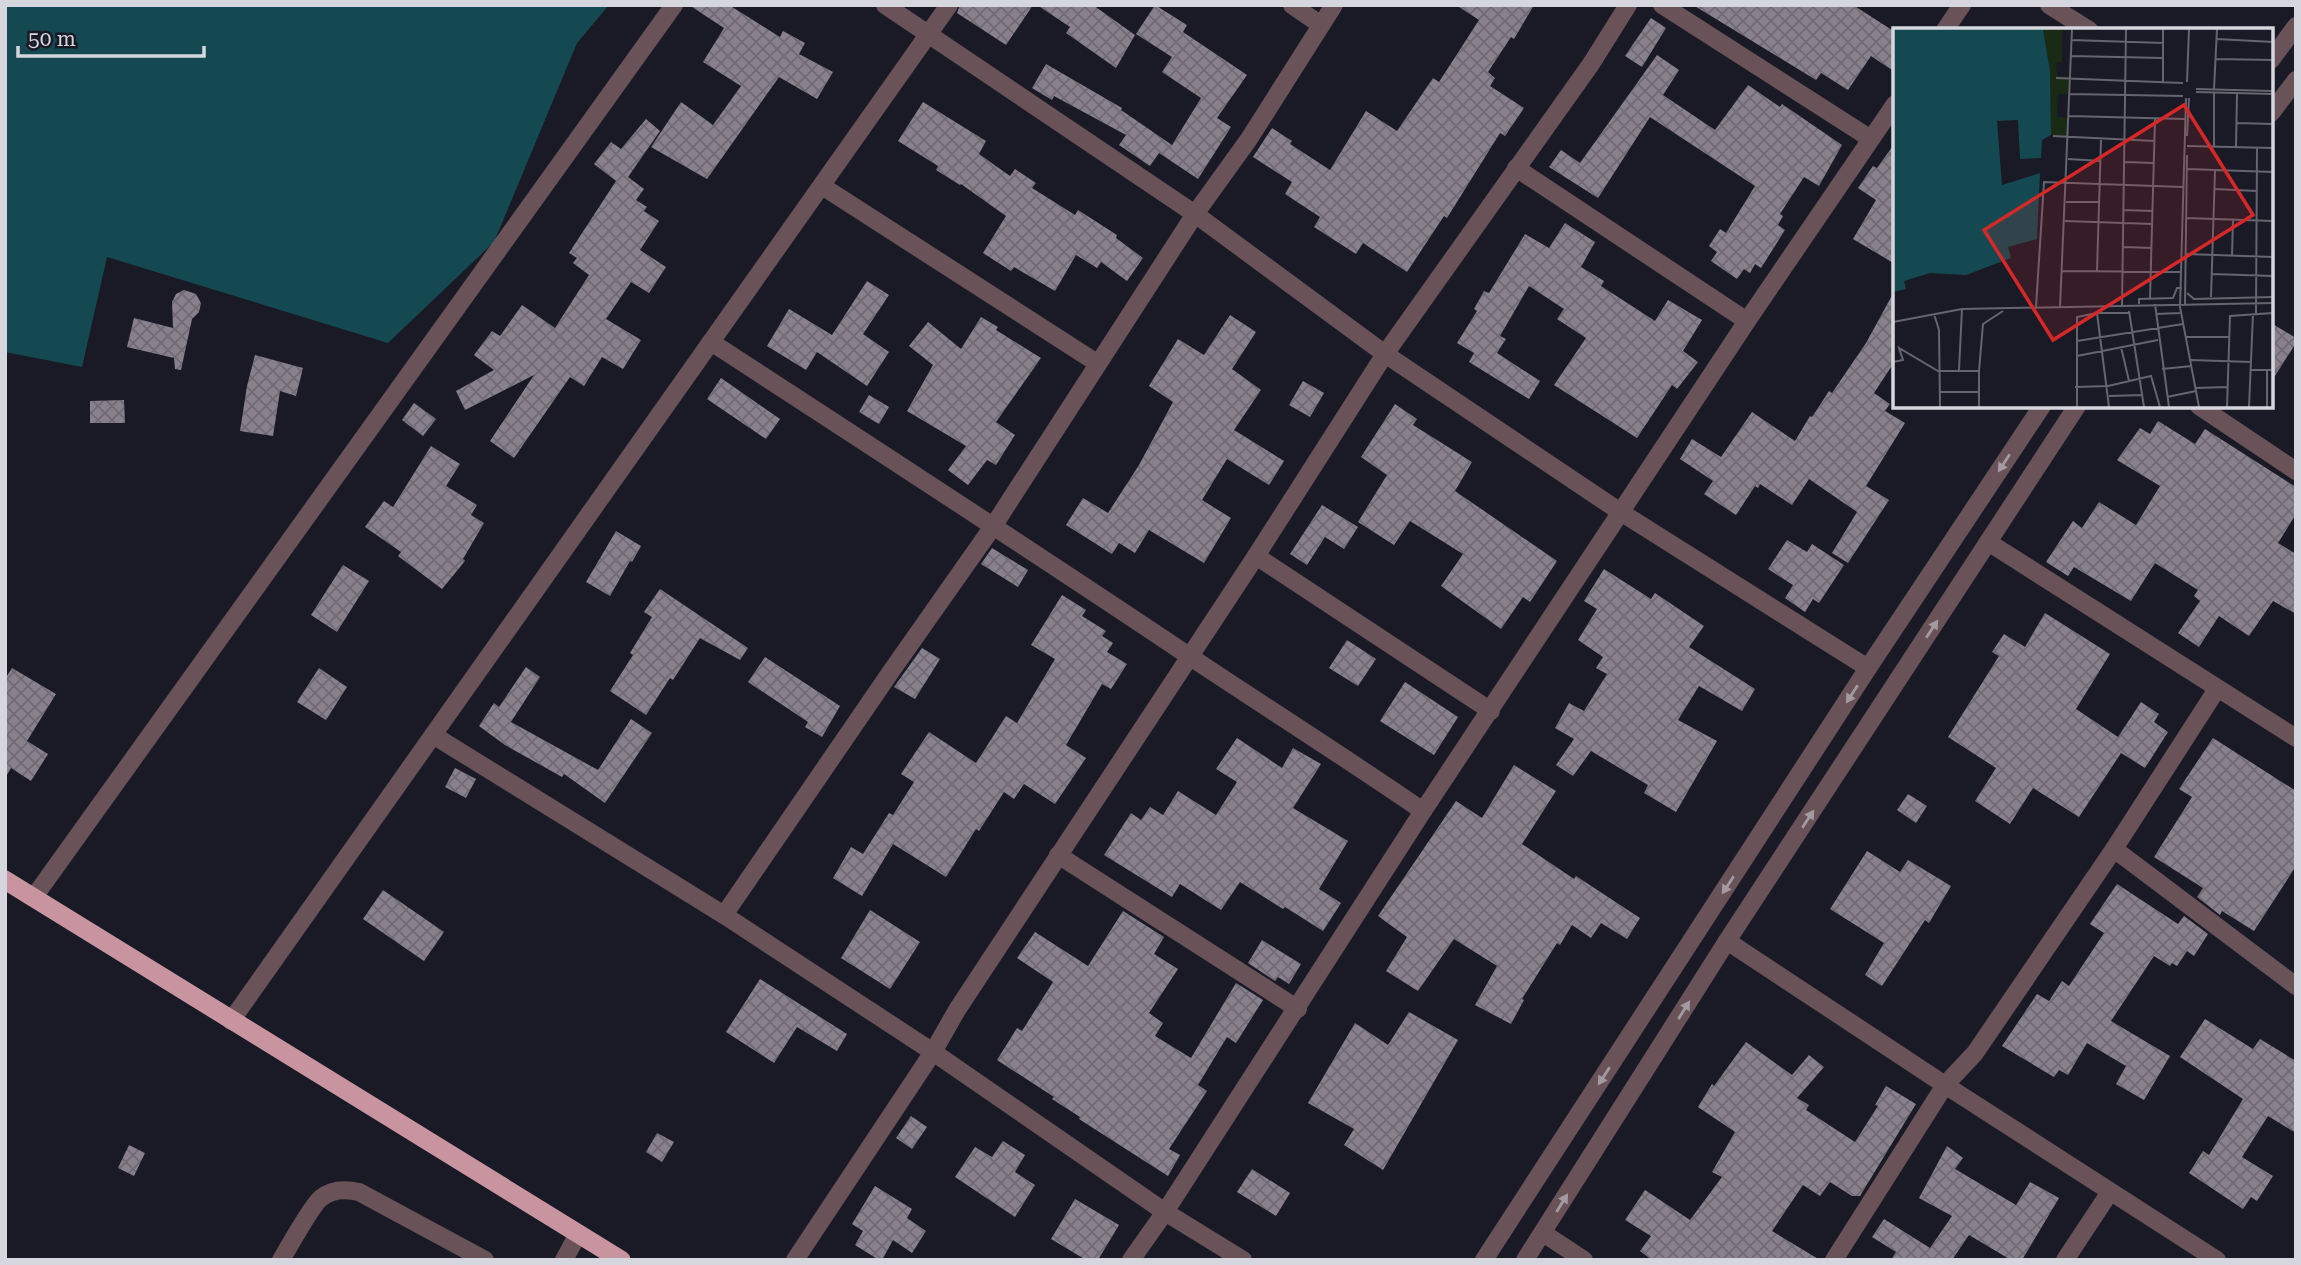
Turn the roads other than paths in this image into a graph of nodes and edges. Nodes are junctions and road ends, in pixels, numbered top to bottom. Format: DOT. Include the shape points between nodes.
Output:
graph roads {
  1 [pos="674,5"];
  2 [pos="885,5"];
  3 [pos="949,5"];
  4 [pos="1292,5"];
  5 [pos="1334,5"];
  6 [pos="1628,5"];
  7 [pos="1662,5"];
  8 [pos="1962,5"];
  9 [pos="2049,5"];
  10 [pos="1321,25"];
  11 [pos="2296,26"];
  12 [pos="1946,28"];
  13 [pos="2086,28"];
  14 [pos="929,35"];
  15 [pos="2273,57"];
  16 [pos="2296,80"];
  17 [pos="1893,107"];
  18 [pos="2273,110"];
  19 [pos="1871,139"];
  20 [pos="1516,168"];
  21 [pos="822,186"];
  22 [pos="1195,214"];
  23 [pos="1747,321"];
  24 [pos="711,342"];
  25 [pos="1385,354"];
  26 [pos="1097,363"];
  27 [pos="2041,408"];
  28 [pos="2076,408"];
  29 [pos="2202,408"];
  30 [pos="2296,471"];
  31 [pos="1622,513"];
  32 [pos="994,525"];
  33 [pos="1988,542"];
  34 [pos="1256,555"];
  35 [pos="1190,657"];
  36 [pos="1868,668"];
  37 [pos="2217,689"];
  38 [pos="1491,711"];
  39 [pos="433,735"];
  40 [pos="2296,738"];
  41 [pos="1423,811"];
  42 [pos="2115,849"];
  43 [pos="1058,855"];
  44 [pos="5,880"];
  45 [pos="34,897"];
  46 [pos="724,915"];
  47 [pos="1727,941"];
  48 [pos="2296,986"];
  49 [pos="1298,1009"];
  50 [pos="231,1021"];
  51 [pos="933,1052"];
  52 [pos="1945,1085"];
  53 [pos="2110,1192"];
  54 [pos="1165,1212"];
  55 [pos="1543,1233"];
  56 [pos="578,1234"];
  57 [pos="281,1260"];
  58 [pos="485,1260"];
  59 [pos="564,1260"];
  60 [pos="621,1260"];
  61 [pos="795,1260"];
  62 [pos="1131,1260"];
  63 [pos="1243,1260"];
  64 [pos="1484,1260"];
  65 [pos="1525,1260"];
  66 [pos="1584,1260"];
  67 [pos="1834,1260"];
  68 [pos="2065,1260"];
  69 [pos="2217,1260"];
  1 -- 45 [label="street"];
  2 -- 14 [label="street"];
  3 -- 14 [label="street"];
  4 -- 10 [label="street"];
  5 -- 10 [label="street"];
  6 -- 20 [label="street"];
  7 -- 19 [label="street"];
  8 -- 12 [label="street"];
  9 -- 13 [label="street"];
  10 -- 22 [label="street"];
  11 -- 15 [label="street"];
  14 -- 21 [label="street"];
  14 -- 22 [label="street"];
  16 -- 18 [label="street"];
  17 -- 19 [label="street"];
  19 -- 23 [label="street"];
  20 -- 23 [label="street"];
  20 -- 25 [label="street"];
  21 -- 24 [label="street"];
  21 -- 26 [label="street"];
  22 -- 25 [label="street"];
  22 -- 26 [label="street"];
  23 -- 31 [label="street"];
  24 -- 32 [label="street"];
  24 -- 39 [label="street"];
  25 -- 31 [label="street"];
  25 -- 34 [label="street"];
  26 -- 32 [label="street"];
  27 -- 36 [label="street, one-way"];
  28 -- 33 [label="street"];
  29 -- 30 [label="street"];
  31 -- 36 [label="street"];
  31 -- 38 [label="street"];
  32 -- 35 [label="street"];
  32 -- 46 [label="street"];
  33 -- 37 [label="street"];
  47 -- 33 [label="street, one-way"];
  34 -- 35 [label="street"];
  34 -- 38 [label="street"];
  35 -- 41 [label="street"];
  35 -- 43 [label="street"];
  36 -- 64 [label="street, one-way"];
  37 -- 40 [label="street"];
  37 -- 42 [label="street"];
  38 -- 41 [label="street"];
  39 -- 46 [label="street"];
  39 -- 50 [label="street"];
  41 -- 49 [label="street"];
  42 -- 48 [label="street"];
  42 -- 52 [label="street" via="1975,1053"];
  43 -- 49 [label="street"];
  43 -- 51 [label="street"];
  44 -- 45 [label="highway"];
  45 -- 50 [label="highway"];
  46 -- 51 [label="street"];
  47 -- 52 [label="street"];
  55 -- 47 [label="street, one-way"];
  49 -- 54 [label="street"];
  50 -- 56 [label="highway"];
  51 -- 54 [label="street"];
  51 -- 61 [label="street"];
  52 -- 53 [label="street"];
  52 -- 67 [label="street"];
  53 -- 68 [label="street"];
  53 -- 69 [label="street"];
  54 -- 62 [label="street"];
  54 -- 63 [label="street"];
  55 -- 65 [label="street"];
  55 -- 66 [label="street"];
  56 -- 59 [label="street"];
  56 -- 60 [label="highway"];
  57 -- 58 [label="street" via="320,1198 348,1190"];
}
